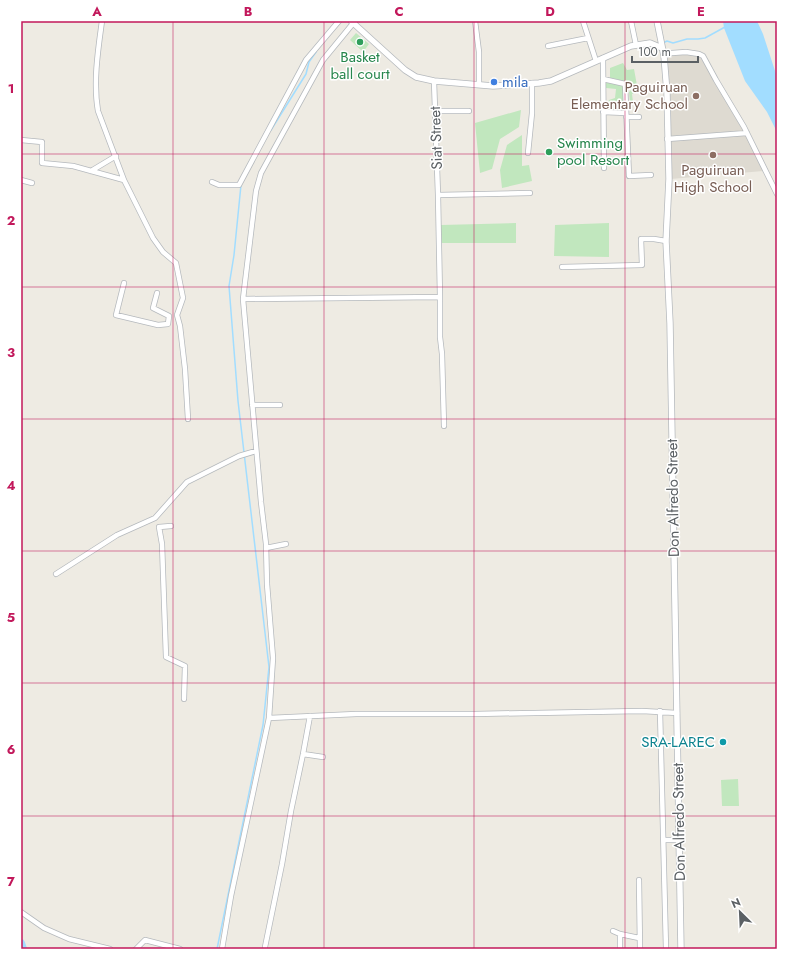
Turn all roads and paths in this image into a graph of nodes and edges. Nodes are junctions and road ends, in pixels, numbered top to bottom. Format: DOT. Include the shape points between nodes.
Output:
graph roads {
  1 [pos="102,21"];
  2 [pos="339,21"];
  3 [pos="475,21"];
  4 [pos="583,21"];
  5 [pos="631,21"];
  6 [pos="657,21"];
  7 [pos="352,22"];
  8 [pos="588,38"];
  9 [pos="636,45"];
  10 [pos="548,46"];
  11 [pos="662,48"];
  12 [pos="664,56"];
  13 [pos="603,58"];
  14 [pos="596,61"];
  15 [pos="603,79"];
  16 [pos="434,81"];
  17 [pos="532,83"];
  18 [pos="479,84"];
  19 [pos="469,110"];
  20 [pos="436,111"];
  21 [pos="603,112"];
  22 [pos="626,115"];
  23 [pos="639,118"];
  24 [pos="747,133"];
  25 [pos="667,139"];
  26 [pos="21,140"];
  27 [pos="528,153"];
  28 [pos="116,156"];
  29 [pos="604,168"];
  30 [pos="91,171"];
  31 [pos="651,175"];
  32 [pos="21,180"];
  33 [pos="124,180"];
  34 [pos="212,182"];
  35 [pos="32,183"];
  36 [pos="530,193"];
  37 [pos="777,194"];
  38 [pos="438,195"];
  39 [pos="666,241"];
  40 [pos="562,267"];
  41 [pos="124,283"];
  42 [pos="158,292"];
  43 [pos="440,297"];
  44 [pos="243,299"];
  45 [pos="252,405"];
  46 [pos="280,405"];
  47 [pos="188,419"];
  48 [pos="444,426"];
  49 [pos="255,452"];
  50 [pos="171,526"];
  51 [pos="286,544"];
  52 [pos="266,548"];
  53 [pos="56,574"];
  54 [pos="184,699"];
  55 [pos="660,711"];
  56 [pos="677,713"];
  57 [pos="310,716"];
  58 [pos="269,718"];
  59 [pos="303,754"];
  60 [pos="323,757"];
  61 [pos="664,840"];
  62 [pos="679,840"];
  63 [pos="639,880"];
  64 [pos="21,912"];
  65 [pos="612,931"];
  66 [pos="620,934"];
  67 [pos="639,938"];
  68 [pos="265,947"];
  69 [pos="110,949"];
  70 [pos="136,949"];
  71 [pos="180,949"];
  72 [pos="222,949"];
  73 [pos="620,949"];
  74 [pos="640,949"];
  75 [pos="666,949"];
  76 [pos="681,949"];
  1 -- 28 [label="street" via="96,100"];
  2 -- 34 [label="street" via="306,60 239,185 219,185"];
  3 -- 18 [label="street" via="479,52"];
  4 -- 8 [label="street"];
  5 -- 9 [label="street"];
  6 -- 11 [label="street, Don Alfredo Street"];
  7 -- 16 [label="street" via="405,70 416,77"];
  7 -- 44 [label="street" via="323,60 261,173 256,191"];
  8 -- 10 [label="street"];
  8 -- 14 [label="street"];
  9 -- 11 [label="street" via="650,43"];
  9 -- 13 [label="street"];
  11 -- 12 [label="street, Don Alfredo Street"];
  12 -- 24 [label="street" via="686,52 703,56"];
  12 -- 25 [label="street, Don Alfredo Street"];
  13 -- 14 [label="street"];
  13 -- 15 [label="street"];
  14 -- 17 [label="street" via="551,81"];
  15 -- 21 [label="street"];
  15 -- 22 [label="street" via="625,84"];
  16 -- 18 [label="street"];
  16 -- 20 [label="street, Siat Street"];
  17 -- 18 [label="street" via="493,86"];
  17 -- 27 [label="street"];
  19 -- 20 [label="street"];
  20 -- 38 [label="street, Siat Street"];
  21 -- 22 [label="street"];
  21 -- 29 [label="street"];
  22 -- 23 [label="street"];
  22 -- 31 [label="street" via="629,176"];
  24 -- 25 [label="street"];
  24 -- 37 [label="street"];
  25 -- 39 [label="street, Don Alfredo Street"];
  26 -- 30 [label="street" via="42,142 42,163 73,166"];
  28 -- 30 [label="street"];
  28 -- 33 [label="street"];
  30 -- 33 [label="street"];
  32 -- 35 [label="street"];
  33 -- 47 [label="street" via="153,238 163,252 176,263 183,298 177,315 184,362"];
  36 -- 38 [label="street"];
  38 -- 43 [label="street, Siat Street"];
  39 -- 40 [label="street" via="641,239 642,265"];
  39 -- 56 [label="street, Don Alfredo Street" via="670,323"];
  41 -- 42 [label="street" via="116,315 158,326 168,324 170,316 153,308"];
  43 -- 44 [label="street"];
  43 -- 48 [label="street, Siat Street"];
  44 -- 45 [label="street"];
  45 -- 46 [label="street"];
  45 -- 49 [label="street"];
  49 -- 52 [label="street"];
  49 -- 53 [label="street" via="243,455 188,482 155,518 118,535"];
  50 -- 54 [label="street" via="159,527 162,544 166,657 185,666"];
  51 -- 52 [label="street"];
  52 -- 58 [label="street" via="273,658"];
  55 -- 56 [label="street"];
  55 -- 57 [label="street"];
  55 -- 61 [label="street"];
  56 -- 62 [label="street, Don Alfredo Street"];
  57 -- 58 [label="street"];
  57 -- 59 [label="street"];
  58 -- 72 [label="street"];
  59 -- 60 [label="street"];
  59 -- 68 [label="street"];
  61 -- 62 [label="street"];
  61 -- 75 [label="street"];
  62 -- 76 [label="street, Don Alfredo Street"];
  63 -- 67 [label="street"];
  64 -- 69 [label="street" via="44,928 69,940"];
  65 -- 66 [label="street"];
  66 -- 67 [label="street"];
  66 -- 73 [label="street"];
  67 -- 74 [label="street"];
  70 -- 71 [label="street" via="145,940"];
}
